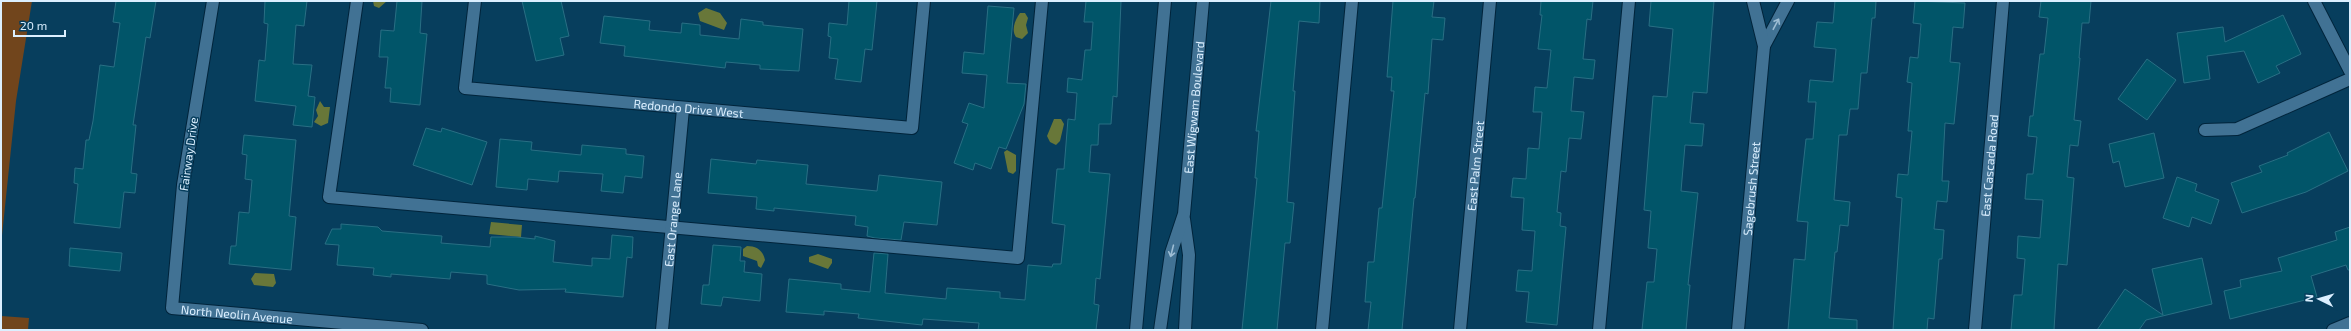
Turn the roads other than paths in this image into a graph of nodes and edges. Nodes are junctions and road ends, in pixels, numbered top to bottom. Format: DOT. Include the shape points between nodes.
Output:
graph roads {
  1 [pos="213,1"];
  2 [pos="357,1"];
  3 [pos="475,1"];
  4 [pos="924,1"];
  5 [pos="1042,1"];
  6 [pos="1165,1"];
  7 [pos="1203,1"];
  8 [pos="1352,1"];
  9 [pos="1490,1"];
  10 [pos="1629,1"];
  11 [pos="1753,1"];
  12 [pos="1788,1"];
  13 [pos="2003,1"];
  14 [pos="2314,1"];
  15 [pos="1764,46"];
  16 [pos="2350,71"];
  17 [pos="2350,79"];
  18 [pos="683,109"];
  19 [pos="2205,130"];
  20 [pos="1184,214"];
  21 [pos="671,228"];
  22 [pos="172,308"];
  23 [pos="2350,323"];
  24 [pos="422,330"];
  25 [pos="662,330"];
  26 [pos="1136,330"];
  27 [pos="1160,330"];
  28 [pos="1185,330"];
  29 [pos="1322,330"];
  30 [pos="1460,330"];
  31 [pos="1599,330"];
  32 [pos="1738,330"];
  33 [pos="1975,330"];
  34 [pos="2333,330"];
  1 -- 22 [label="street, Fairway Drive" via="183,185"];
  2 -- 21 [label="street" via="329,197"];
  3 -- 18 [label="street, Redondo Drive West" via="465,88"];
  4 -- 18 [label="street, Redondo Drive West" via="912,128"];
  5 -- 21 [label="street" via="1018,258"];
  6 -- 26 [label="street"];
  7 -- 20 [label="street, East Wigwam Boulevard"];
  8 -- 29 [label="street"];
  9 -- 30 [label="street, East Palm Street"];
  10 -- 31 [label="street"];
  11 -- 15 [label="street, Sagebrush Street"];
  15 -- 12 [label="street, Sagebrush Street, one-way"];
  13 -- 33 [label="street, East Cascada Road"];
  14 -- 16 [label="street"];
  15 -- 32 [label="street, Sagebrush Street"];
  17 -- 19 [label="street" via="2237,129"];
  18 -- 21 [label="street, East Orange Lane"];
  20 -- 27 [label="street, East Wigwam Boulevard, one-way" via="1171,253"];
  20 -- 28 [label="street, East Wigwam Boulevard" via="1189,255"];
  21 -- 25 [label="street, East Orange Lane"];
  22 -- 24 [label="street, North Neolin Avenue"];
  23 -- 34 [label="street"];
}
